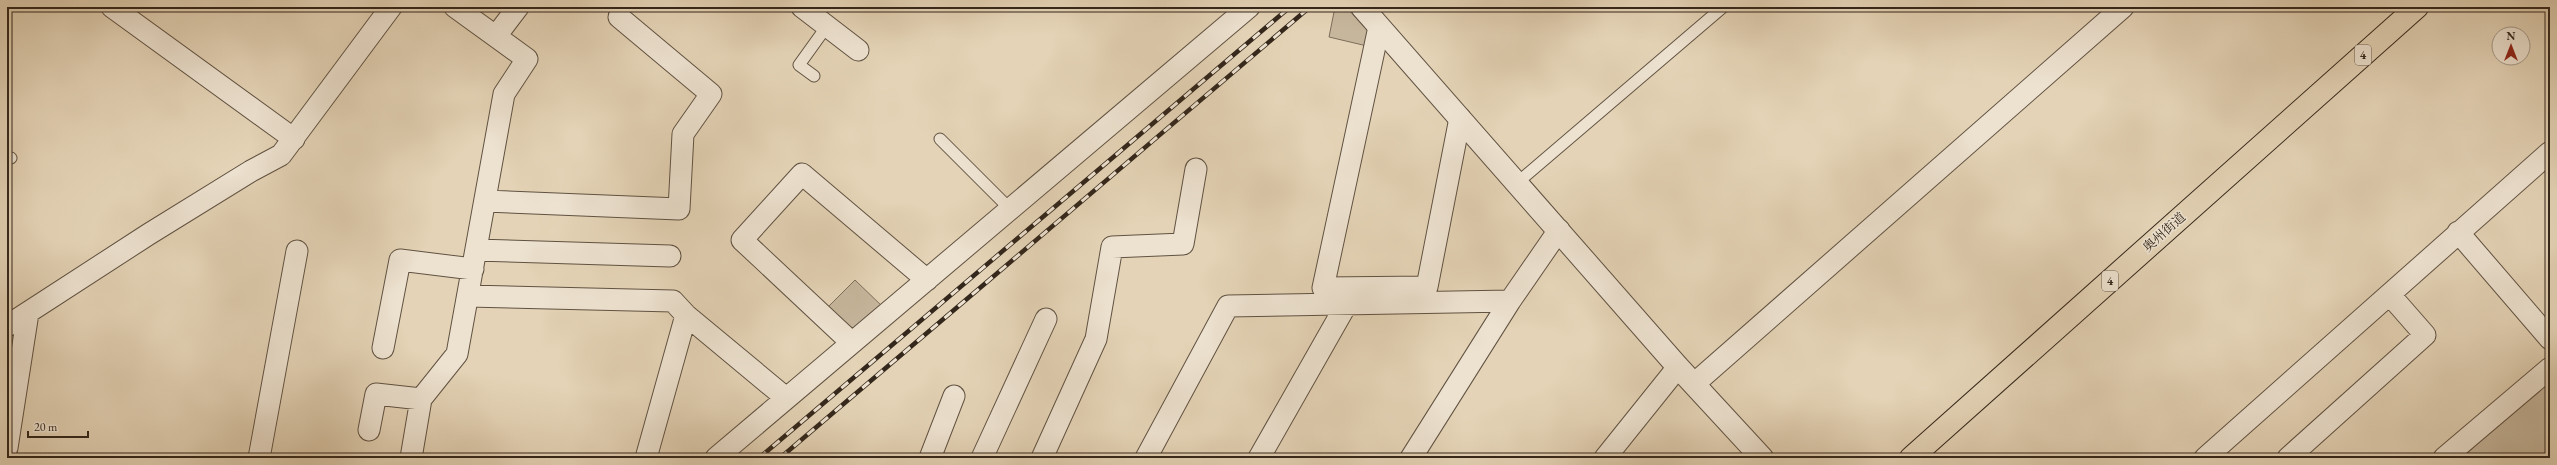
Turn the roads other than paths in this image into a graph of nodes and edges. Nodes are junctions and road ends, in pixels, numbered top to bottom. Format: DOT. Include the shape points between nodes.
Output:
graph roads {
  1 [pos="112,7"];
  2 [pos="455,7"];
  3 [pos="518,7"];
  4 [pos="802,7"];
  5 [pos="1249,7"];
  6 [pos="1362,7"];
  7 [pos="1723,7"];
  8 [pos="2123,7"];
  9 [pos="2417,7"];
  10 [pos="386,9"];
  11 [pos="620,17"];
  12 [pos="827,26"];
  13 [pos="1379,27"];
  14 [pos="496,36"];
  15 [pos="858,50"];
  16 [pos="814,76"];
  17 [pos="1460,118"];
  18 [pos="294,139"];
  19 [pos="940,139"];
  20 [pos="2550,152"];
  21 [pos="1196,169"];
  22 [pos="1517,183"];
  23 [pos="485,201"];
  24 [pos="1010,209"];
  25 [pos="1559,230"];
  26 [pos="2458,232"];
  27 [pos="297,251"];
  28 [pos="670,256"];
  29 [pos="474,260"];
  30 [pos="926,280"];
  31 [pos="2390,295"];
  32 [pos="468,296"];
  33 [pos="1510,301"];
  34 [pos="1346,304"];
  35 [pos="28,312"];
  36 [pos="686,315"];
  37 [pos="1046,319"];
  38 [pos="7,326"];
  39 [pos="2550,339"];
  40 [pos="852,343"];
  41 [pos="383,348"];
  42 [pos="1678,367"];
  43 [pos="2550,368"];
  44 [pos="1694,384"];
  45 [pos="954,396"];
  46 [pos="786,398"];
  47 [pos="421,399"];
  48 [pos="370,430"];
  49 [pos="7,448"];
  50 [pos="259,458"];
  51 [pos="411,458"];
  52 [pos="646,458"];
  53 [pos="716,458"];
  54 [pos="930,458"];
  55 [pos="982,458"];
  56 [pos="1042,458"];
  57 [pos="1146,458"];
  58 [pos="1259,458"];
  59 [pos="1411,458"];
  60 [pos="1605,458"];
  61 [pos="1762,458"];
  62 [pos="1911,458"];
  63 [pos="2205,458"];
  64 [pos="2288,458"];
  65 [pos="2444,458"];
  1 -- 18 [label="street"];
  2 -- 14 [label="street"];
  3 -- 14 [label="street"];
  4 -- 12 [label="street"];
  5 -- 24 [label="street"];
  6 -- 13 [label="street"];
  7 -- 22 [label="lane"];
  8 -- 44 [label="street"];
  9 -- 62 [label="highway, 奥州街道 / 4"];
  10 -- 18 [label="street"];
  11 -- 23 [label="street" via="711,94 683,134 679,209"];
  12 -- 15 [label="street"];
  12 -- 16 [label="lane" via="799,65"];
  13 -- 17 [label="street"];
  13 -- 17 [label="street" via="1323,288 1426,287"];
  14 -- 23 [label="street" via="527,59 504,94"];
  17 -- 22 [label="street"];
  18 -- 35 [label="street" via="281,155 155,230"];
  19 -- 24 [label="lane"];
  20 -- 26 [label="street"];
  21 -- 56 [label="street" via="1183,244 1112,247 1096,339"];
  22 -- 25 [label="street"];
  23 -- 29 [label="street"];
  24 -- 30 [label="street"];
  25 -- 33 [label="street"];
  25 -- 42 [label="street"];
  26 -- 31 [label="street"];
  26 -- 39 [label="street"];
  27 -- 50 [label="street"];
  28 -- 29 [label="street"];
  29 -- 32 [label="street"];
  29 -- 41 [label="street" via="400,260"];
  30 -- 40 [label="street"];
  30 -- 40 [label="street" via="802,174 742,240"];
  31 -- 63 [label="street"];
  31 -- 64 [label="street" via="2425,335"];
  32 -- 36 [label="street" via="672,301"];
  32 -- 47 [label="street" via="457,354"];
  33 -- 34 [label="street"];
  33 -- 59 [label="street"];
  34 -- 57 [label="street" via="1228,306"];
  34 -- 58 [label="street"];
  35 -- 38 [label="street"];
  35 -- 49 [label="street"];
  36 -- 46 [label="street"];
  36 -- 52 [label="street"];
  37 -- 55 [label="street"];
  40 -- 46 [label="street"];
  42 -- 44 [label="street"];
  42 -- 60 [label="street"];
  43 -- 65 [label="street"];
  44 -- 61 [label="street"];
  45 -- 54 [label="street"];
  46 -- 53 [label="street"];
  47 -- 48 [label="street" via="376,394"];
  47 -- 51 [label="street"];
}
